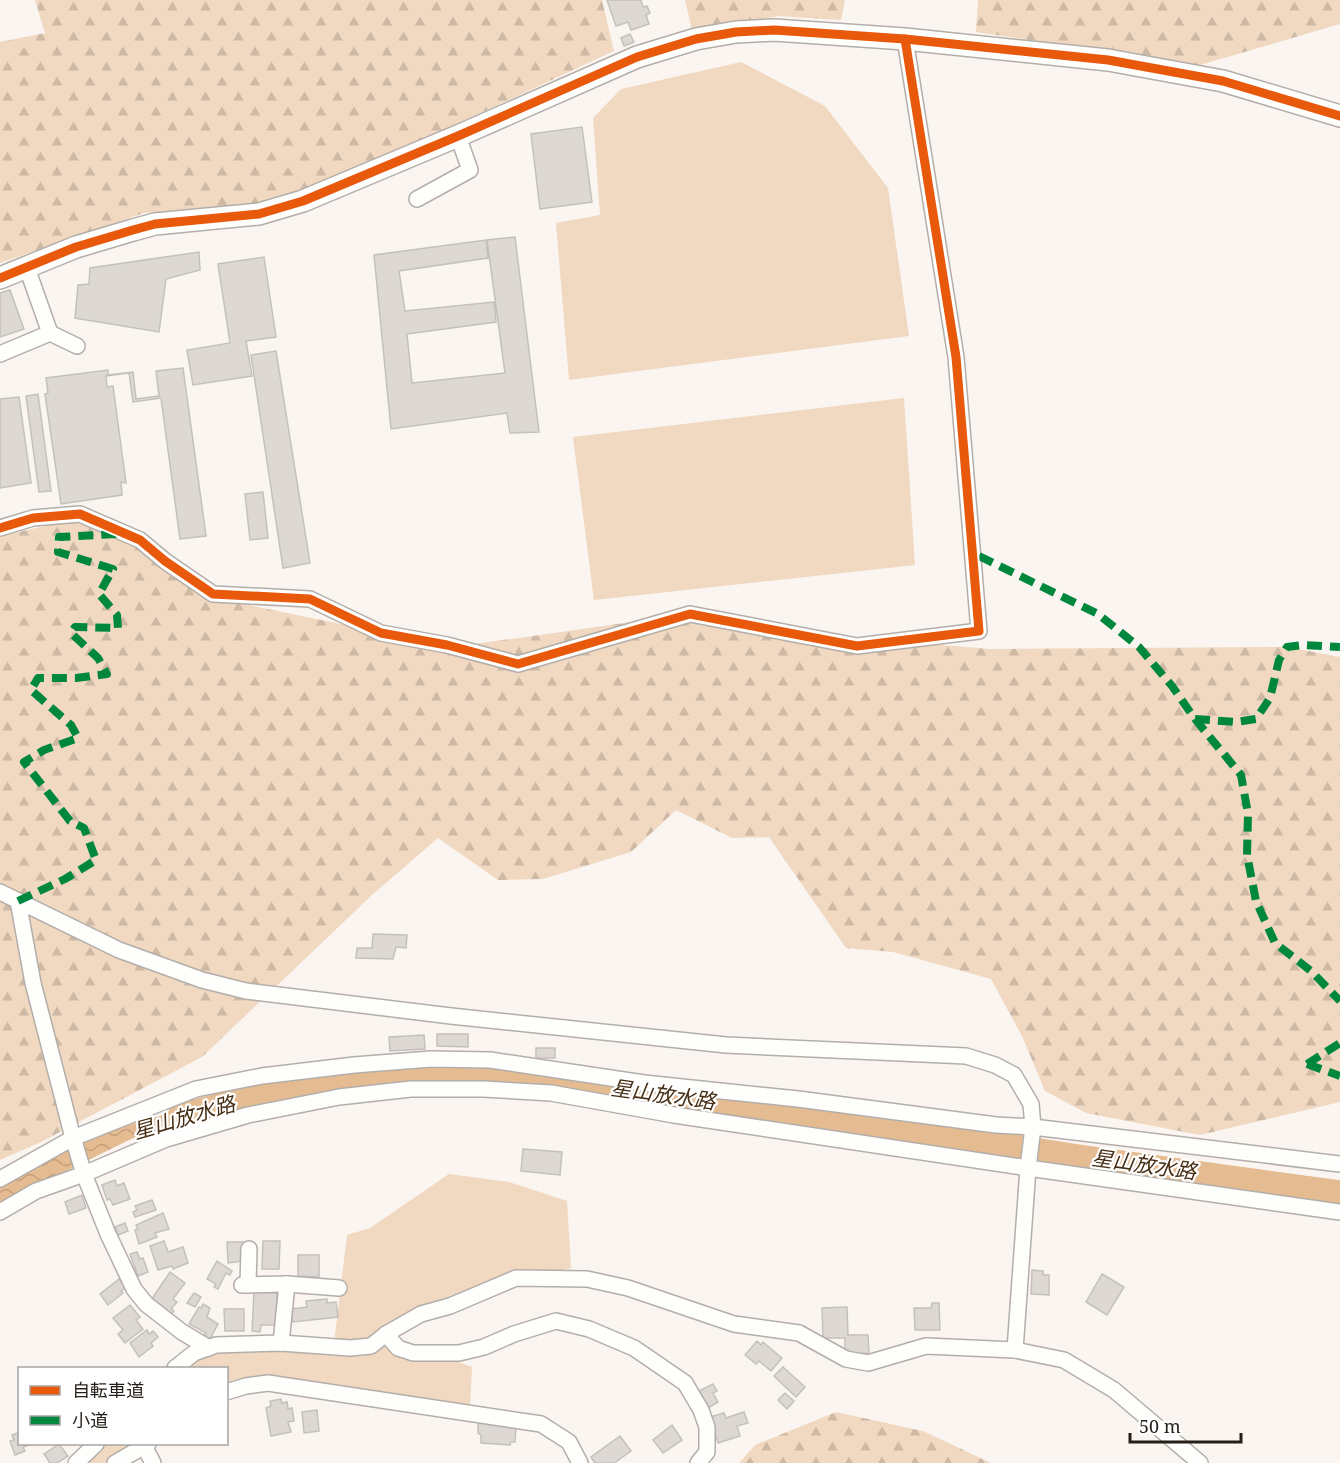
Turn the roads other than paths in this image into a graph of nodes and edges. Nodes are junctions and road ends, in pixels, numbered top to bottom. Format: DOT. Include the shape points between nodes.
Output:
graph roads {
  1 [pos="905,39"];
  2 [pos="1340,116"];
  3 [pos="458,136"];
  4 [pos="417,199"];
  5 [pos="27,268"];
  6 [pos="0,278"];
  7 [pos="50,333"];
  8 [pos="77,346"];
  9 [pos="0,354"];
  10 [pos="0,528"];
  11 [pos="0,892"];
  12 [pos="18,901"];
  13 [pos="1033,1127"];
  14 [pos="73,1138"];
  15 [pos="1340,1164"];
  16 [pos="1028,1168"];
  17 [pos="84,1174"];
  18 [pos="0,1179"];
  19 [pos="0,1212"];
  20 [pos="1340,1212"];
  21 [pos="249,1249"];
  22 [pos="287,1284"];
  23 [pos="339,1288"];
  24 [pos="386,1334"];
  25 [pos="281,1343"];
  26 [pos="209,1347"];
  27 [pos="1015,1350"];
  28 [pos="176,1367"];
  29 [pos="228,1391"];
  30 [pos="94,1445"];
  31 [pos="146,1445"];
  32 [pos="76,1463"];
  33 [pos="115,1463"];
  34 [pos="153,1463"];
  35 [pos="580,1463"];
  36 [pos="698,1463"];
  37 [pos="1200,1463"];
  1 -- 2 [label="street" via="1108,60 1171,71 1223,81"];
  1 -- 3 [label="street" via="774,30 696,39 637,57"];
  1 -- 10 [label="street" via="956,357 980,631 857,646 690,614 518,664 381,633 310,599 213,594 140,540 80,514 33,518"];
  3 -- 4 [label="street" via="470,170"];
  3 -- 5 [label="street" via="303,201 250,215 155,224 76,247"];
  5 -- 6 [label="street"];
  5 -- 7 [label="street"];
  7 -- 8 [label="street"];
  7 -- 9 [label="street"];
  11 -- 12 [label="street"];
  12 -- 13 [label="street" via="119,950 202,980 246,991 726,1045 966,1056 1014,1075 1031,1104"];
  12 -- 14 [label="street" via="33,983"];
  13 -- 14 [label="street" via="644,1083 490,1060 431,1059 274,1075 196,1089"];
  13 -- 15 [label="street"];
  13 -- 16 [label="street"];
  14 -- 17 [label="street"];
  14 -- 18 [label="street"];
  16 -- 17 [label="street" via="551,1093 411,1089 339,1097 248,1115 166,1139"];
  16 -- 20 [label="street"];
  16 -- 27 [label="street"];
  17 -- 19 [label="street" via="36,1191"];
  17 -- 26 [label="street" via="134,1289 146,1304 182,1332"];
  21 -- 22 [label="street" via="245,1285"];
  22 -- 23 [label="street"];
  22 -- 25 [label="street"];
  24 -- 25 [label="street" via="371,1346 361,1347"];
  24 -- 27 [label="street" via="421,1314 516,1278 546,1277 617,1286 734,1324 800,1333 846,1359 868,1363 926,1346"];
  24 -- 36 [label="street" via="398,1348 412,1353 459,1353 556,1322 589,1329 633,1348 686,1383 707,1427 707,1452"];
  25 -- 26 [label="street"];
  26 -- 28 [label="street"];
  27 -- 37 [label="street" via="1064,1360 1080,1368 1114,1390"];
  29 -- 35 [label="street" via="268,1383 541,1424 569,1442"];
  30 -- 32 [label="street"];
  31 -- 33 [label="street"];
  31 -- 34 [label="street"];
}
